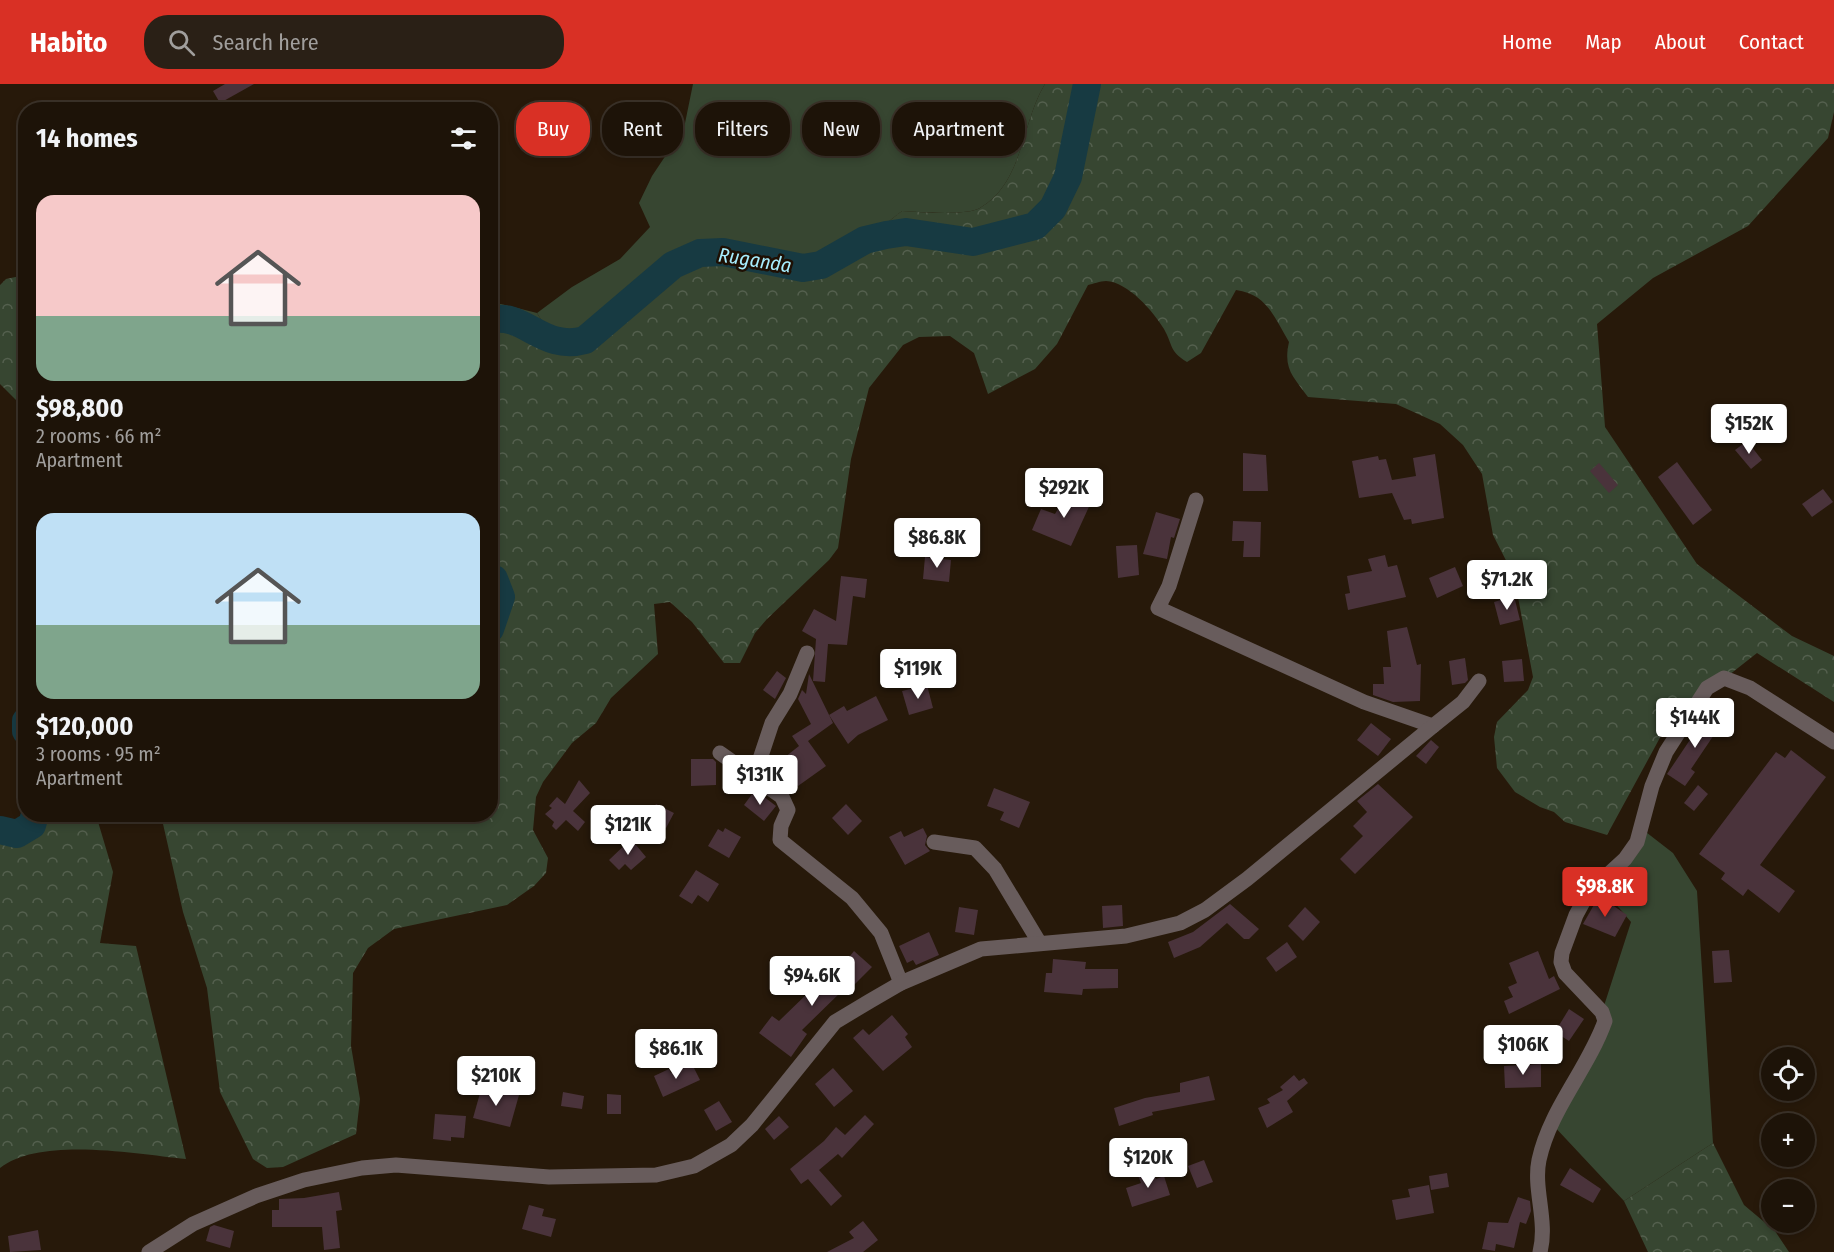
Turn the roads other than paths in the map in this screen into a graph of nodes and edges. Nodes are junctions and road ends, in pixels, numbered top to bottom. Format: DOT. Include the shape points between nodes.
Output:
graph roads {
  1 [pos="1196,500"];
  2 [pos="807,653"];
  3 [pos="1479,681"];
  4 [pos="1433,726"];
  5 [pos="1834,742"];
  6 [pos="720,753"];
  7 [pos="754,777"];
  8 [pos="934,842"];
  9 [pos="1039,942"];
  10 [pos="901,983"];
  11 [pos="149,1252"];
  12 [pos="1540,1252"];
  1 -- 4 [label="street" via="1169,586 1158,608 1364,702"];
  2 -- 7 [label="street" via="790,694 772,723"];
  3 -- 4 [label="street" via="1463,702"];
  4 -- 9 [label="street" via="1205,910 1159,930"];
  5 -- 12 [label="street" via="1750,688 1724,678 1707,688 1666,752 1637,842 1625,859 1588,893 1562,953 1565,973 1602,1012 1605,1021 1562,1103 1539,1159 1543,1232"];
  6 -- 7 [label="street"];
  7 -- 10 [label="street" via="782,796 788,810 780,840 852,898 881,933"];
  8 -- 9 [label="street" via="975,848 995,869"];
  9 -- 10 [label="street" via="981,949"];
  10 -- 11 [label="street" via="835,1022 752,1125 731,1145 694,1166 656,1175 549,1177 396,1165 362,1168 304,1180 256,1196 193,1224"];
}
